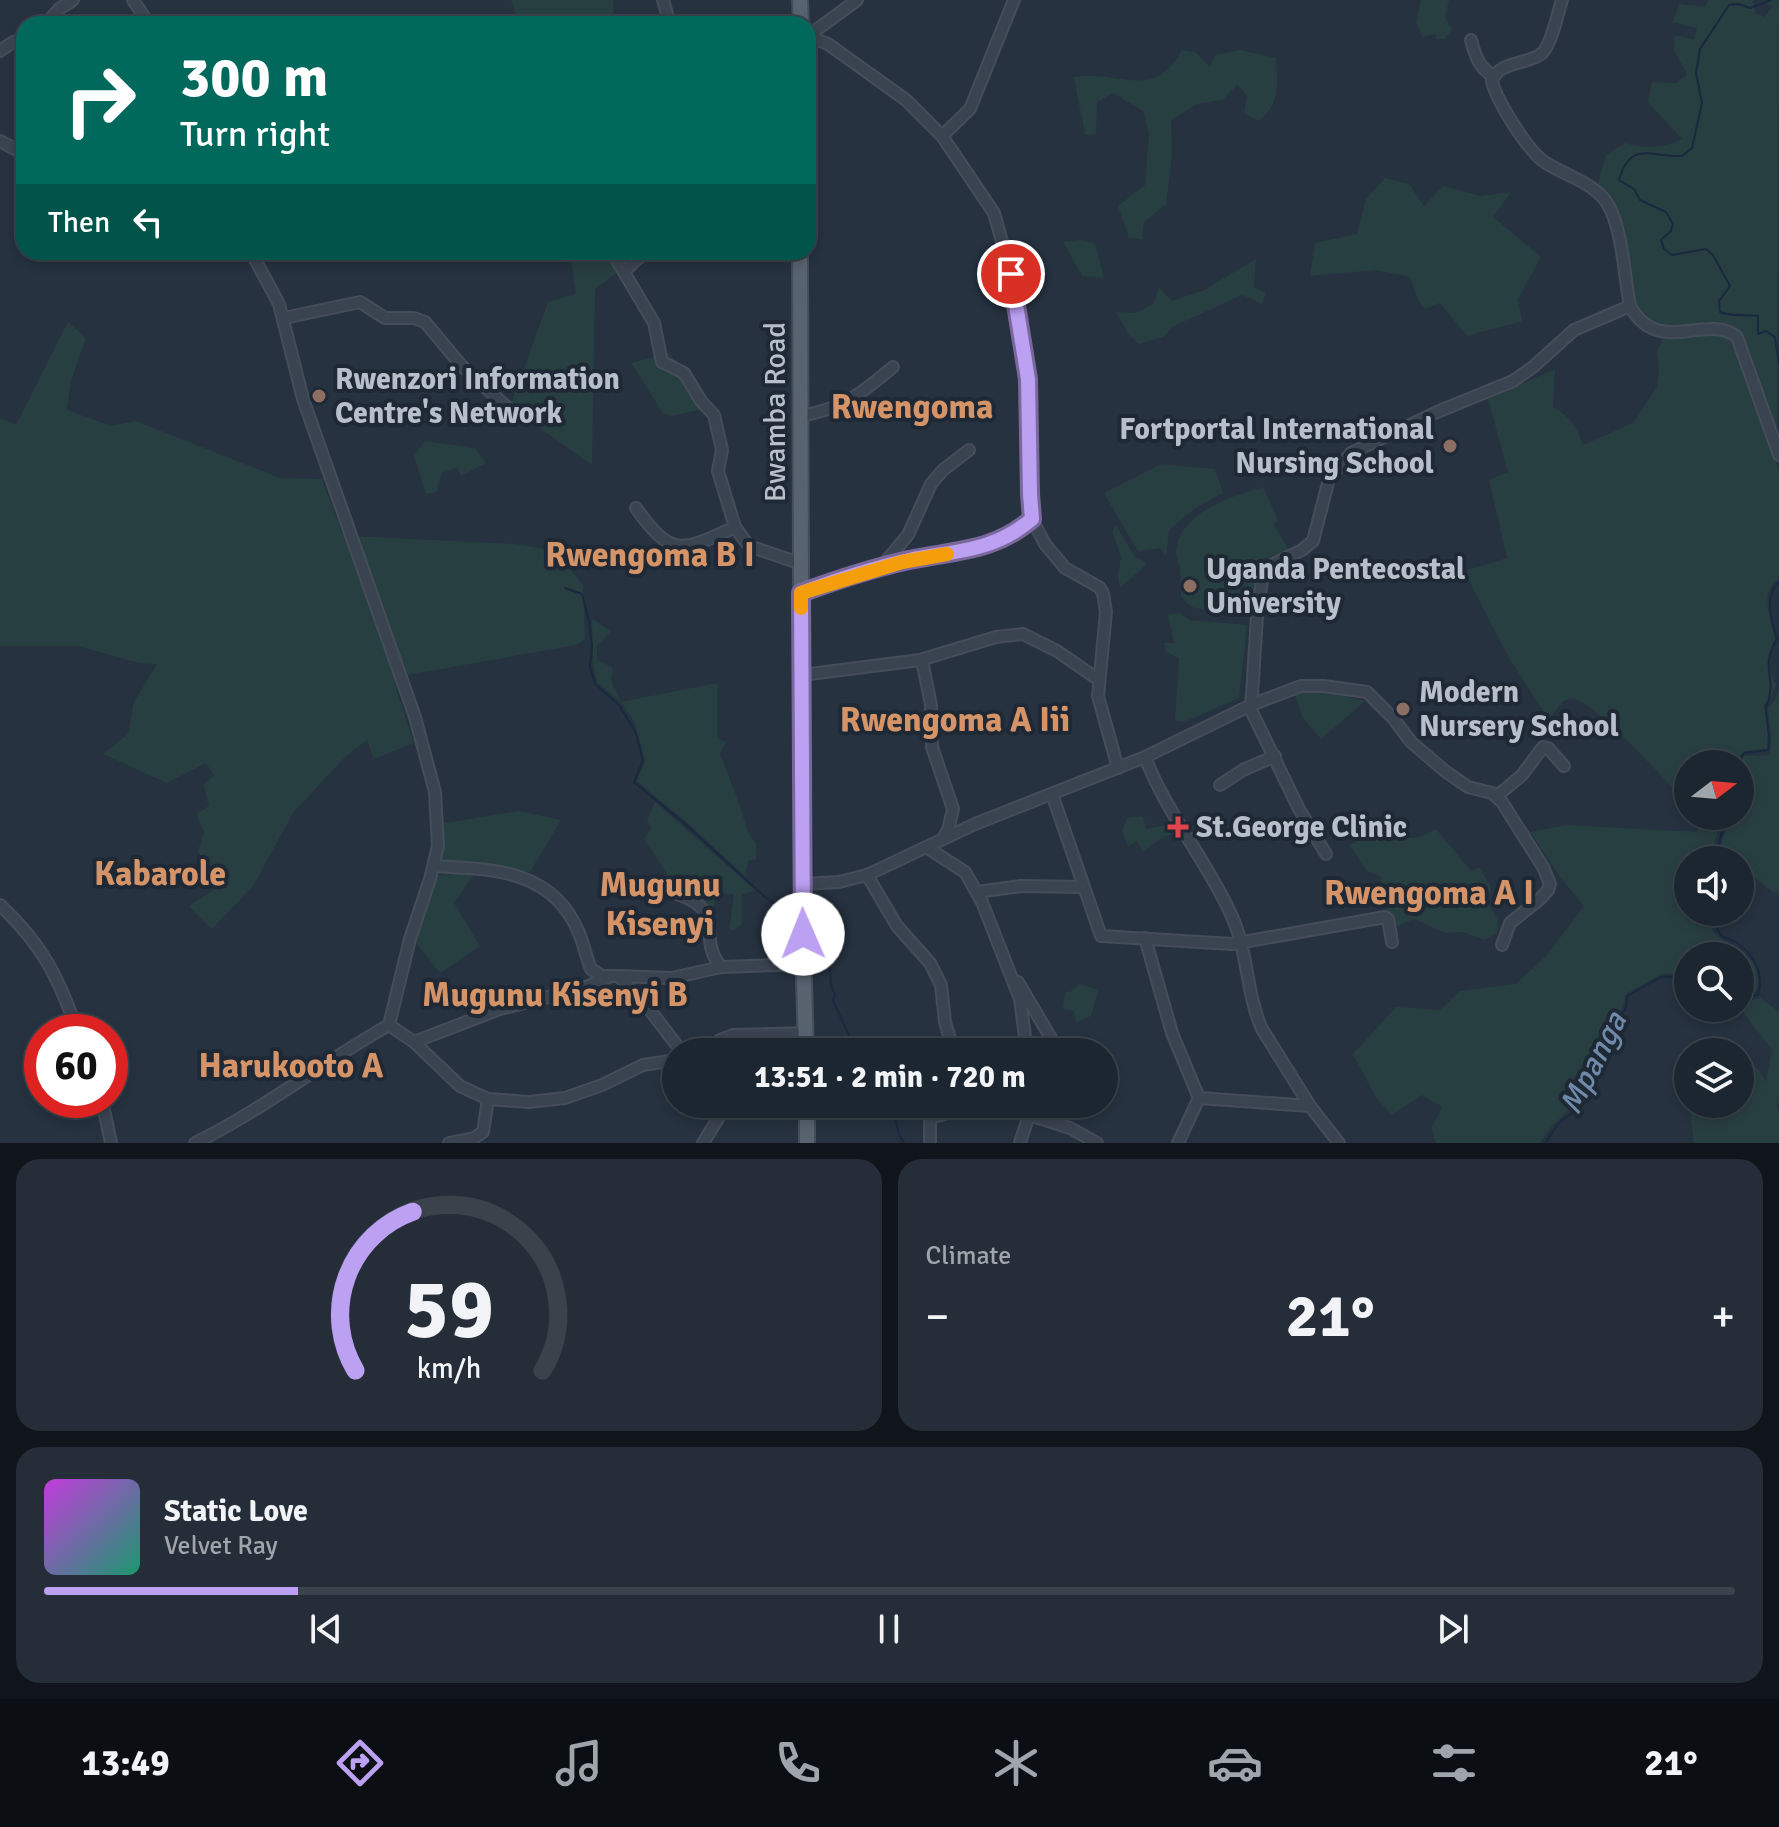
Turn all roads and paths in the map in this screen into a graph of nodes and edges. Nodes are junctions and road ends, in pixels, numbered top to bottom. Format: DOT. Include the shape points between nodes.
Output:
graph roads {
  1 [pos="73,0"];
  2 [pos="857,0"];
  3 [pos="1014,0"];
  4 [pos="1562,0"];
  5 [pos="53,16"];
  6 [pos="816,30"];
  7 [pos="816,39"];
  8 [pos="1471,40"];
  9 [pos="1493,76"];
  10 [pos="942,136"];
  11 [pos="255,260"];
  12 [pos="617,260"];
  13 [pos="636,260"];
  14 [pos="800,260"];
  15 [pos="624,272"];
  16 [pos="1630,306"];
  17 [pos="284,318"];
  18 [pos="893,367"];
  19 [pos="509,409"];
  20 [pos="800,416"];
  21 [pos="1775,432"];
  22 [pos="969,450"];
  23 [pos="1779,455"];
  24 [pos="636,508"];
  25 [pos="1032,519"];
  26 [pos="735,527"];
  27 [pos="802,564"];
  28 [pos="881,568"];
  29 [pos="801,593"];
  30 [pos="922,660"];
  31 [pos="802,675"];
  32 [pos="1099,680"];
  33 [pos="1251,705"];
  34 [pos="1275,756"];
  35 [pos="1145,757"];
  36 [pos="1564,766"];
  37 [pos="1118,768"];
  38 [pos="1220,785"];
  39 [pos="1052,794"];
  40 [pos="1497,796"];
  41 [pos="943,839"];
  42 [pos="926,847"];
  43 [pos="1326,854"];
  44 [pos="434,866"];
  45 [pos="867,875"];
  46 [pos="669,882"];
  47 [pos="810,884"];
  48 [pos="1083,887"];
  49 [pos="977,892"];
  50 [pos="0,905"];
  51 [pos="1145,938"];
  52 [pos="1243,942"];
  53 [pos="1392,942"];
  54 [pos="1502,945"];
  55 [pos="804,964"];
  56 [pos="721,967"];
  57 [pos="1012,973"];
  58 [pos="616,976"];
  59 [pos="70,1014"];
  60 [pos="389,1025"];
  61 [pos="806,1033"];
  62 [pos="671,1038"];
  63 [pos="725,1038"];
  64 [pos="806,1038"];
  65 [pos="950,1038"];
  66 [pos="1025,1038"];
  67 [pos="1051,1038"];
  68 [pos="414,1042"];
  69 [pos="662,1062"];
  70 [pos="1199,1098"];
  71 [pos="488,1099"];
  72 [pos="1310,1106"];
  73 [pos="106,1118"];
  74 [pos="718,1118"];
  75 [pos="807,1118"];
  76 [pos="930,1118"];
  77 [pos="1027,1118"];
  78 [pos="1049,1118"];
  79 [pos="484,1138"];
  80 [pos="111,1143"];
  81 [pos="195,1143"];
  82 [pos="449,1143"];
  83 [pos="703,1143"];
  84 [pos="807,1143"];
  85 [pos="930,1143"];
  86 [pos="1020,1143"];
  87 [pos="1097,1143"];
  88 [pos="1178,1143"];
  89 [pos="1339,1143"];
  1 -- 5 [label="street"];
  2 -- 6 [label="street"];
  3 -- 10 [label="street" via="970,109"];
  4 -- 9 [label="street" via="1542,54"];
  7 -- 10 [label="street" via="906,100"];
  8 -- 9 [label="street" via="1479,63"];
  9 -- 16 [label="street" via="1493,88 1529,149 1607,202"];
  10 -- 25 [label="street" via="994,213 1011,274 1028,379"];
  11 -- 17 [label="street"];
  12 -- 15 [label="street"];
  13 -- 15 [label="street"];
  14 -- 20 [label="main road, Bwamba Road"];
  15 -- 26 [label="street" via="654,323 662,362 684,373 714,415 722,450 718,471"];
  16 -- 21 [label="street" via="1641,321 1663,331 1716,329 1737,337"];
  16 -- 33 [label="street" via="1574,330 1513,381 1383,436 1343,460 1326,487 1313,541 1263,573"];
  17 -- 19 [label="street" via="360,302 385,318 419,319"];
  17 -- 44 [label="street" via="303,399 415,717 438,812"];
  18 -- 20 [label="street" via="849,402"];
  20 -- 27 [label="main road, Bwamba Road"];
  21 -- 23 [label="street"];
  22 -- 28 [label="street" via="931,484 908,535"];
  24 -- 26 [label="street" via="667,543 678,547 705,542"];
  25 -- 28 [label="street" via="993,544"];
  25 -- 32 [label="street" via="1065,568 1103,593"];
  26 -- 27 [label="street" via="749,546"];
  27 -- 29 [label="main road, Bwamba Road"];
  28 -- 29 [label="street"];
  29 -- 31 [label="main road, Bwamba Road"];
  30 -- 31 [label="street"];
  30 -- 32 [label="street" via="996,637 1026,635"];
  30 -- 41 [label="street" via="932,747 953,809"];
  31 -- 47 [label="main road, Bwamba Road"];
  32 -- 37 [label="street" via="1099,703"];
  33 -- 34 [label="street"];
  33 -- 35 [label="street"];
  33 -- 40 [label="street" via="1301,686 1367,692 1411,742 1451,776"];
  34 -- 38 [label="street"];
  34 -- 43 [label="street"];
  35 -- 37 [label="street"];
  35 -- 52 [label="street"];
  36 -- 40 [label="street" via="1543,747"];
  37 -- 39 [label="street"];
  39 -- 41 [label="street"];
  39 -- 48 [label="street"];
  40 -- 54 [label="street" via="1550,884 1510,923"];
  41 -- 42 [label="street"];
  42 -- 45 [label="street"];
  42 -- 49 [label="street" via="965,872"];
  44 -- 58 [label="street" via="504,871 537,884 573,922 591,969"];
  44 -- 60 [label="street"];
  45 -- 47 [label="street"];
  45 -- 65 [label="street" via="897,926 930,963 941,985"];
  46 -- 56 [label="street" via="672,891 701,905 707,914 711,952"];
  47 -- 55 [label="main road, Bwamba Road"];
  48 -- 49 [label="street"];
  48 -- 51 [label="street" via="1101,936"];
  49 -- 57 [label="street"];
  50 -- 59 [label="street" via="27,930 49,963"];
  51 -- 52 [label="street" via="1212,945"];
  51 -- 70 [label="street" via="1172,1033"];
  52 -- 53 [label="street" via="1385,917"];
  52 -- 72 [label="street" via="1258,1022"];
  55 -- 56 [label="street"];
  55 -- 61 [label="main road, Bwamba Road"];
  56 -- 58 [label="street" via="682,977"];
  57 -- 66 [label="street"];
  57 -- 67 [label="street"];
  58 -- 62 [label="street"];
  58 -- 68 [label="street" via="500,1009"];
  60 -- 68 [label="street"];
  60 -- 81 [label="street"];
  61 -- 63 [label="street"];
  61 -- 64 [label="main road, Bwamba Road"];
  68 -- 71 [label="street" via="460,1086"];
  69 -- 71 [label="street" via="565,1098"];
  70 -- 72 [label="street"];
  70 -- 88 [label="street"];
  71 -- 79 [label="street"];
  72 -- 89 [label="street"];
  73 -- 80 [label="street"];
  74 -- 83 [label="street"];
  75 -- 84 [label="main road"];
  76 -- 85 [label="street"];
  77 -- 86 [label="street"];
  78 -- 87 [label="street"];
  79 -- 82 [label="street"];
}
